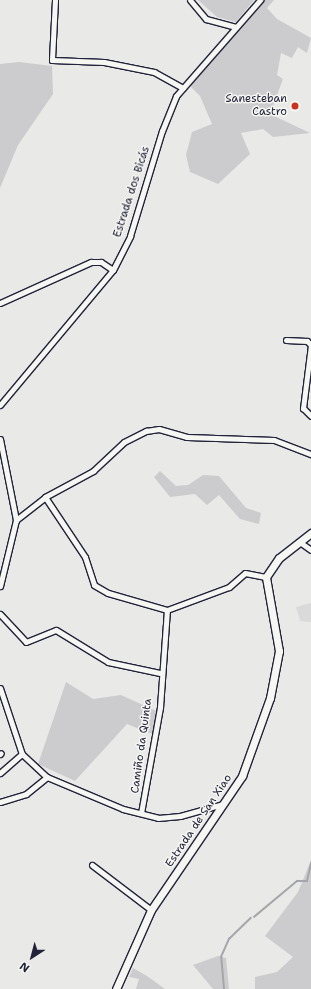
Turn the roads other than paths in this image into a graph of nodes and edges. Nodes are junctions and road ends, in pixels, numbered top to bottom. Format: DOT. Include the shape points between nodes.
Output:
graph roads {
  1 [pos="55,0"];
  2 [pos="190,0"];
  3 [pos="260,0"];
  4 [pos="236,27"];
  5 [pos="183,88"];
  6 [pos="113,270"];
  7 [pos="0,303"];
  8 [pos="286,340"];
  9 [pos="0,405"];
  10 [pos="311,416"];
  11 [pos="0,439"];
  12 [pos="310,452"];
  13 [pos="45,497"];
  14 [pos="16,520"];
  15 [pos="311,533"];
  16 [pos="301,543"];
  17 [pos="311,550"];
  18 [pos="266,577"];
  19 [pos="0,586"];
  20 [pos="167,610"];
  21 [pos="0,614"];
  22 [pos="160,673"];
  23 [pos="0,688"];
  24 [pos="22,754"];
  25 [pos="0,773"];
  26 [pos="47,777"];
  27 [pos="0,802"];
  28 [pos="226,803"];
  29 [pos="141,813"];
  30 [pos="92,865"];
  31 [pos="151,910"];
  32 [pos="116,989"];
  1 -- 5 [label="street" via="52,60 111,63 154,72"];
  2 -- 4 [label="street" via="206,19"];
  3 -- 4 [label="street, Estrada dos Bicás"];
  4 -- 5 [label="street, Estrada dos Bicás"];
  5 -- 6 [label="street, Estrada dos Bicás" via="162,131 130,236"];
  6 -- 7 [label="street" via="101,262 90,262"];
  6 -- 9 [label="street, Estrada dos Bicás"];
  8 -- 10 [label="street" via="307,341 311,345 303,408"];
  11 -- 14 [label="street"];
  12 -- 13 [label="street" via="274,440 187,437 159,429 146,431 124,442 93,471"];
  13 -- 14 [label="street"];
  13 -- 20 [label="street" via="85,557 94,585"];
  14 -- 19 [label="street"];
  15 -- 16 [label="street"];
  16 -- 17 [label="street"];
  16 -- 18 [label="street" via="279,558"];
  18 -- 20 [label="street" via="245,573 229,587"];
  18 -- 28 [label="street, Estrada de San Xiao" via="279,651 270,698 242,776"];
  20 -- 22 [label="street, Camiño da Quinta" via="168,626"];
  21 -- 22 [label="street" via="26,642 56,630 108,662"];
  22 -- 29 [label="street, Camiño da Quinta" via="160,707"];
  23 -- 24 [label="street"];
  24 -- 25 [label="street"];
  24 -- 26 [label="street"];
  26 -- 27 [label="street" via="26,794"];
  26 -- 29 [label="street"];
  28 -- 29 [label="street" via="180,816 158,818"];
  28 -- 31 [label="street, Estrada de San Xiao"];
  30 -- 31 [label="street"];
  31 -- 32 [label="street, Estrada de San Xiao"];
}
